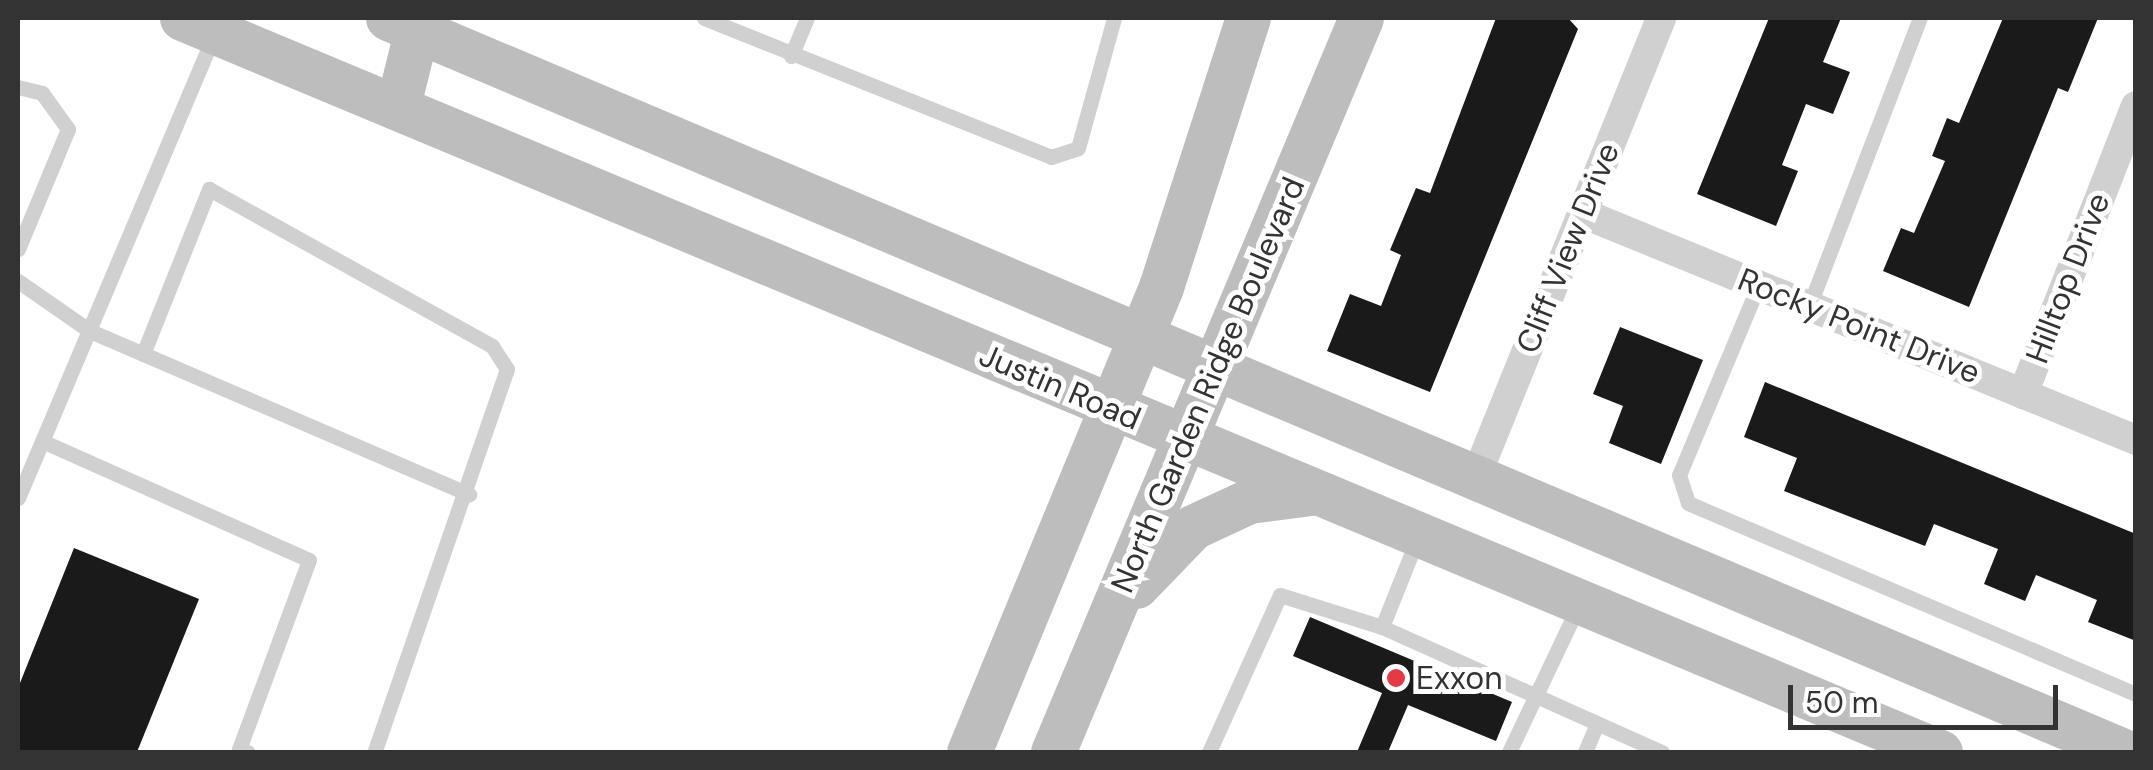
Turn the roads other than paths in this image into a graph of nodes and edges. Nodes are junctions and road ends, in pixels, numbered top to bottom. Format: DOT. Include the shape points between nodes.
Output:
graph roads {
  1 [pos="704,18"];
  2 [pos="807,18"];
  3 [pos="1114,18"];
  4 [pos="1248,18"];
  5 [pos="1361,18"];
  6 [pos="1662,18"];
  7 [pos="1920,18"];
  8 [pos="409,21"];
  9 [pos="199,24"];
  10 [pos="791,56"];
  11 [pos="18,88"];
  12 [pos="398,106"];
  13 [pos="2136,106"];
  14 [pos="1582,213"];
  15 [pos="18,249"];
  16 [pos="18,280"];
  17 [pos="1759,284"];
  18 [pos="1810,304"];
  19 [pos="90,330"];
  20 [pos="1139,339"];
  21 [pos="143,354"];
  22 [pos="1215,368"];
  23 [pos="2023,394"];
  24 [pos="1110,409"];
  25 [pos="1186,440"];
  26 [pos="2136,440"];
  27 [pos="42,442"];
  28 [pos="1474,479"];
  29 [pos="469,494"];
  30 [pos="1314,494"];
  31 [pos="18,498"];
  32 [pos="1418,537"];
  33 [pos="1579,606"];
  34 [pos="1382,627"];
  35 [pos="1104,633"];
  36 [pos="2136,694"];
  37 [pos="1536,698"];
  38 [pos="1597,724"];
  39 [pos="1513,750"];
  40 [pos="248,752"];
  41 [pos="374,752"];
  42 [pos="969,752"];
  43 [pos="1053,752"];
  44 [pos="1210,752"];
  45 [pos="1585,752"];
  46 [pos="1662,752"];
  47 [pos="1940,752"];
  48 [pos="2126,752"];
  1 -- 10 [label="lane"];
  2 -- 10 [label="lane"];
  3 -- 10 [label="lane" via="1084,133 1067,156"];
  4 -- 20 [label="main road" via="1210,154"];
  5 -- 22 [label="main road, North Garden Ridge Boulevard"];
  6 -- 14 [label="street, Cliff View Drive"];
  7 -- 18 [label="lane"];
  8 -- 12 [label="main road"];
  8 -- 20 [label="main road"];
  9 -- 12 [label="main road, Justin Road"];
  9 -- 19 [label="lane"];
  11 -- 15 [label="lane" via="42,93 68,130"];
  12 -- 24 [label="main road, Justin Road"];
  13 -- 23 [label="street, Hilltop Drive"];
  14 -- 17 [label="street, Rocky Point Drive"];
  14 -- 28 [label="street, Cliff View Drive"];
  16 -- 19 [label="lane"];
  17 -- 18 [label="street, Rocky Point Drive"];
  17 -- 36 [label="lane" via="1679,475 1688,504"];
  18 -- 23 [label="street, Rocky Point Drive"];
  19 -- 21 [label="lane"];
  19 -- 27 [label="lane"];
  20 -- 22 [label="main road"];
  20 -- 24 [label="main road"];
  21 -- 29 [label="lane"];
  21 -- 29 [label="lane" via="209,189 492,346 508,369"];
  22 -- 25 [label="main road, North Garden Ridge Boulevard"];
  22 -- 28 [label="main road"];
  23 -- 26 [label="street, Rocky Point Drive"];
  24 -- 25 [label="main road, Justin Road"];
  24 -- 42 [label="main road"];
  25 -- 30 [label="main road, Justin Road"];
  25 -- 35 [label="main road, North Garden Ridge Boulevard"];
  27 -- 31 [label="lane"];
  27 -- 40 [label="lane" via="309,560 239,749"];
  28 -- 48 [label="main road"];
  29 -- 41 [label="lane"];
  30 -- 32 [label="main road, Justin Road"];
  30 -- 35 [label="main road" via="1248,501 1193,528"];
  32 -- 33 [label="main road, Justin Road"];
  32 -- 34 [label="lane"];
  33 -- 37 [label="lane"];
  33 -- 47 [label="main road, Justin Road"];
  34 -- 37 [label="lane"];
  34 -- 44 [label="lane" via="1280,595"];
  35 -- 43 [label="main road, North Garden Ridge Boulevard"];
  37 -- 38 [label="lane"];
  37 -- 39 [label="lane"];
  38 -- 45 [label="lane"];
  38 -- 46 [label="lane"];
}
